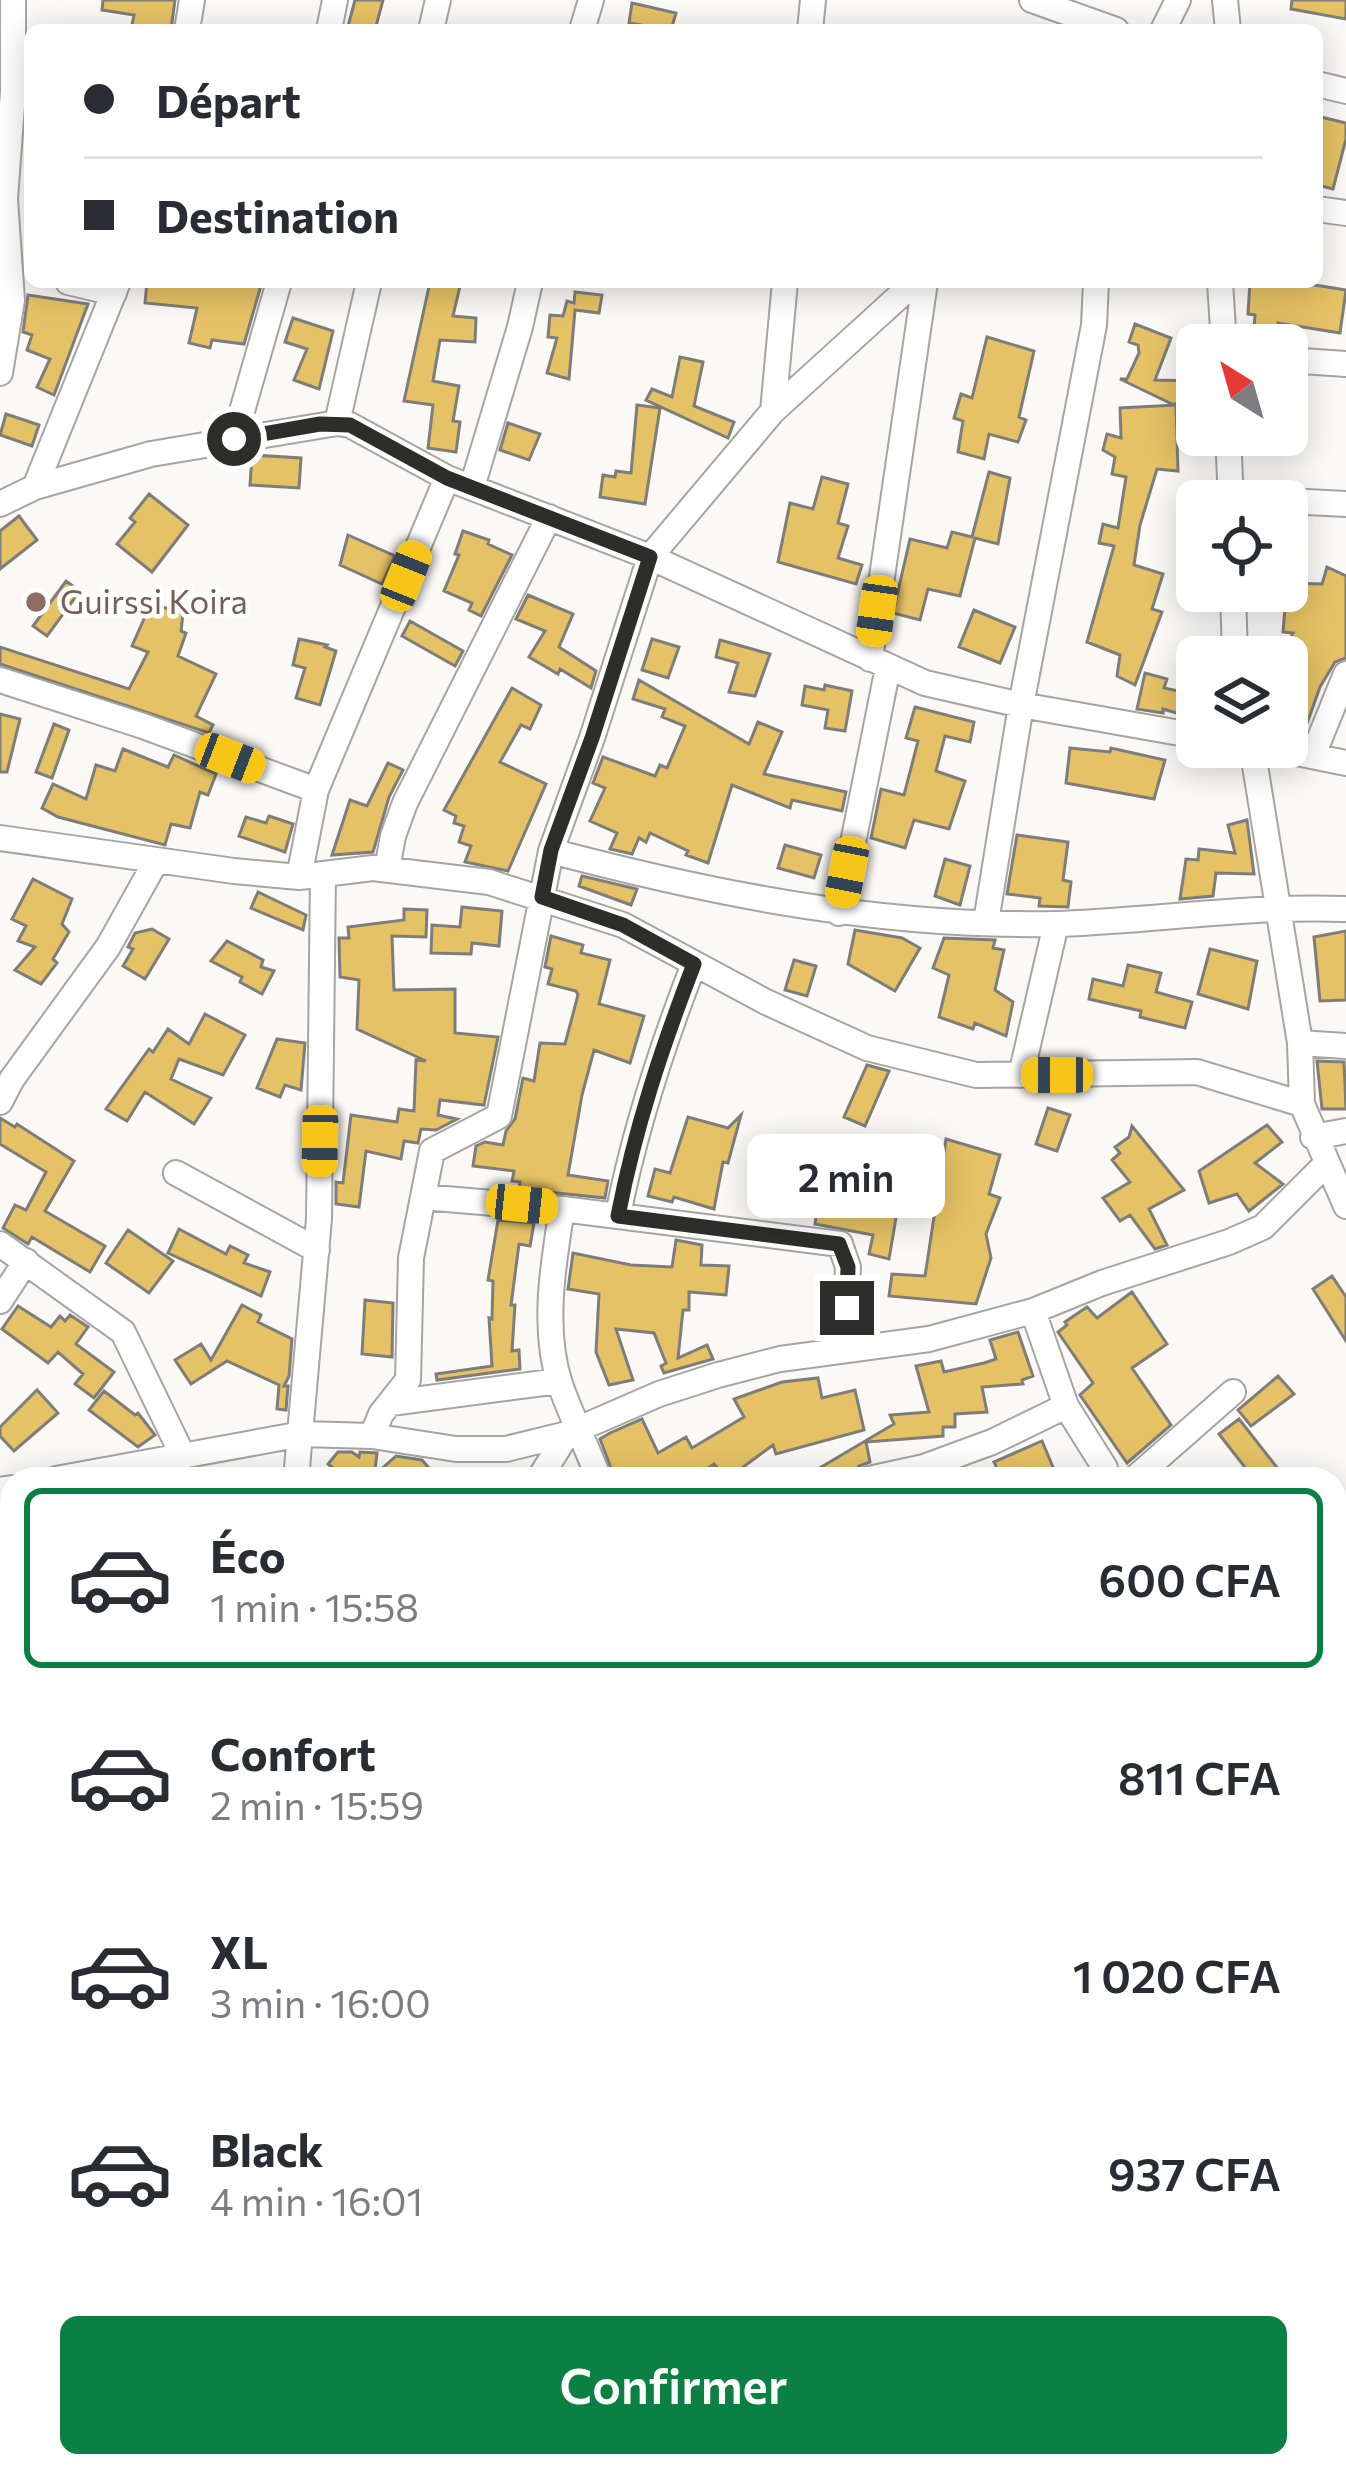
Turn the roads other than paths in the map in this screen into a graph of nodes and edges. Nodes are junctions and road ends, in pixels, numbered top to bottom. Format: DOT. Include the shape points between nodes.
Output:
graph roads {
  1 [pos="13,0"];
  2 [pos="1045,2"];
  3 [pos="1101,24"];
  4 [pos="21,271"];
  5 [pos="116,288"];
  6 [pos="277,288"];
  7 [pos="368,288"];
  8 [pos="529,288"];
  9 [pos="784,288"];
  10 [pos="908,288"];
  11 [pos="924,288"];
  12 [pos="1096,288"];
  13 [pos="1220,288"];
  14 [pos="1223,324"];
  15 [pos="1308,361"];
  16 [pos="1346,364"];
  17 [pos="0,373"];
  18 [pos="773,410"];
  19 [pos="337,423"];
  20 [pos="234,439"];
  21 [pos="447,478"];
  22 [pos="34,487"];
  23 [pos="472,487"];
  24 [pos="1308,502"];
  25 [pos="0,504"];
  26 [pos="1346,504"];
  27 [pos="549,517"];
  28 [pos="650,557"];
  29 [pos="879,663"];
  30 [pos="1346,674"];
  31 [pos="0,680"];
  32 [pos="1021,705"];
  33 [pos="1176,732"];
  34 [pos="1308,753"];
  35 [pos="1313,754"];
  36 [pos="1346,763"];
  37 [pos="1255,768"];
  38 [pos="316,790"];
  39 [pos="0,838"];
  40 [pos="551,850"];
  41 [pos="155,863"];
  42 [pos="387,869"];
  43 [pos="311,876"];
  44 [pos="542,897"];
  45 [pos="1277,907"];
  46 [pos="1346,909"];
  47 [pos="839,913"];
  48 [pos="986,922"];
  49 [pos="1056,923"];
  50 [pos="694,964"];
  51 [pos="1300,1043"];
  52 [pos="1346,1046"];
  53 [pos="1021,1075"];
  54 [pos="0,1102"];
  55 [pos="1302,1104"];
  56 [pos="1346,1131"];
  57 [pos="1313,1138"];
  58 [pos="1325,1165"];
  59 [pos="176,1173"];
  60 [pos="423,1197"];
  61 [pos="1346,1206"];
  62 [pos="562,1208"];
  63 [pos="618,1216"];
  64 [pos="0,1244"];
  65 [pos="316,1250"];
  66 [pos="26,1261"];
  67 [pos="0,1301"];
  68 [pos="1033,1311"];
  69 [pos="845,1348"];
  70 [pos="559,1381"];
  71 [pos="1233,1392"];
  72 [pos="391,1403"];
  73 [pos="1066,1406"];
  74 [pos="573,1431"];
  75 [pos="302,1434"];
  76 [pos="372,1436"];
  77 [pos="182,1454"];
  78 [pos="116,1467"];
  79 [pos="298,1467"];
  80 [pos="548,1467"];
  81 [pos="592,1467"];
  82 [pos="924,1467"];
  83 [pos="1104,1467"];
  84 [pos="1148,1467"];
  1 -- 4 [label="street" via="5,199"];
  2 -- 3 [label="street"];
  4 -- 17 [label="street"];
  5 -- 22 [label="street"];
  6 -- 20 [label="street"];
  7 -- 19 [label="street"];
  8 -- 23 [label="street"];
  9 -- 18 [label="street"];
  10 -- 18 [label="street"];
  11 -- 29 [label="street"];
  12 -- 32 [label="street"];
  13 -- 14 [label="street"];
  15 -- 16 [label="street"];
  18 -- 28 [label="street"];
  19 -- 20 [label="street"];
  19 -- 21 [label="street"];
  20 -- 22 [label="street"];
  21 -- 23 [label="street"];
  21 -- 38 [label="street"];
  22 -- 25 [label="street"];
  23 -- 27 [label="street"];
  24 -- 26 [label="street"];
  27 -- 28 [label="street"];
  27 -- 42 [label="street" via="405,803"];
  28 -- 29 [label="street"];
  28 -- 40 [label="street"];
  29 -- 32 [label="street" via="925,683"];
  29 -- 47 [label="street"];
  30 -- 35 [label="street"];
  31 -- 38 [label="street"];
  32 -- 33 [label="street"];
  32 -- 48 [label="street"];
  34 -- 35 [label="street"];
  35 -- 36 [label="street"];
  37 -- 45 [label="street"];
  38 -- 43 [label="street"];
  39 -- 41 [label="street"];
  40 -- 44 [label="street"];
  40 -- 47 [label="street" via="685,886"];
  41 -- 43 [label="street"];
  41 -- 54 [label="street" via="108,947"];
  42 -- 43 [label="street"];
  42 -- 44 [label="street"];
  43 -- 65 [label="street"];
  44 -- 50 [label="street" via="623,925"];
  44 -- 60 [label="street" via="499,1116 433,1151"];
  45 -- 46 [label="street"];
  45 -- 49 [label="street"];
  45 -- 51 [label="street"];
  47 -- 48 [label="street"];
  48 -- 49 [label="street"];
  49 -- 53 [label="street"];
  50 -- 53 [label="street" via="867,1048 976,1075"];
  50 -- 63 [label="street" via="650,1083"];
  51 -- 52 [label="street"];
  51 -- 55 [label="street"];
  53 -- 55 [label="street" via="1197,1072"];
  55 -- 57 [label="street"];
  56 -- 57 [label="street"];
  57 -- 58 [label="street"];
  58 -- 61 [label="street"];
  58 -- 68 [label="street" via="1263,1227"];
  59 -- 65 [label="street"];
  60 -- 62 [label="street"];
  60 -- 72 [label="street" via="411,1258 408,1380"];
  62 -- 63 [label="street"];
  62 -- 70 [label="street" via="552,1297"];
  63 -- 69 [label="street" via="839,1244 848,1267"];
  64 -- 66 [label="street"];
  65 -- 75 [label="street"];
  66 -- 67 [label="street"];
  66 -- 77 [label="street" via="123,1332"];
  68 -- 69 [label="street" via="929,1339"];
  68 -- 73 [label="street"];
  69 -- 74 [label="street" via="718,1375"];
  70 -- 72 [label="street"];
  70 -- 74 [label="street"];
  71 -- 84 [label="street"];
  72 -- 76 [label="street"];
  73 -- 82 [label="street"];
  73 -- 83 [label="street"];
  74 -- 76 [label="street" via="506,1449"];
  74 -- 80 [label="street"];
  74 -- 81 [label="street"];
  75 -- 76 [label="street"];
  75 -- 77 [label="street"];
  75 -- 79 [label="street"];
  77 -- 78 [label="street"];
}
